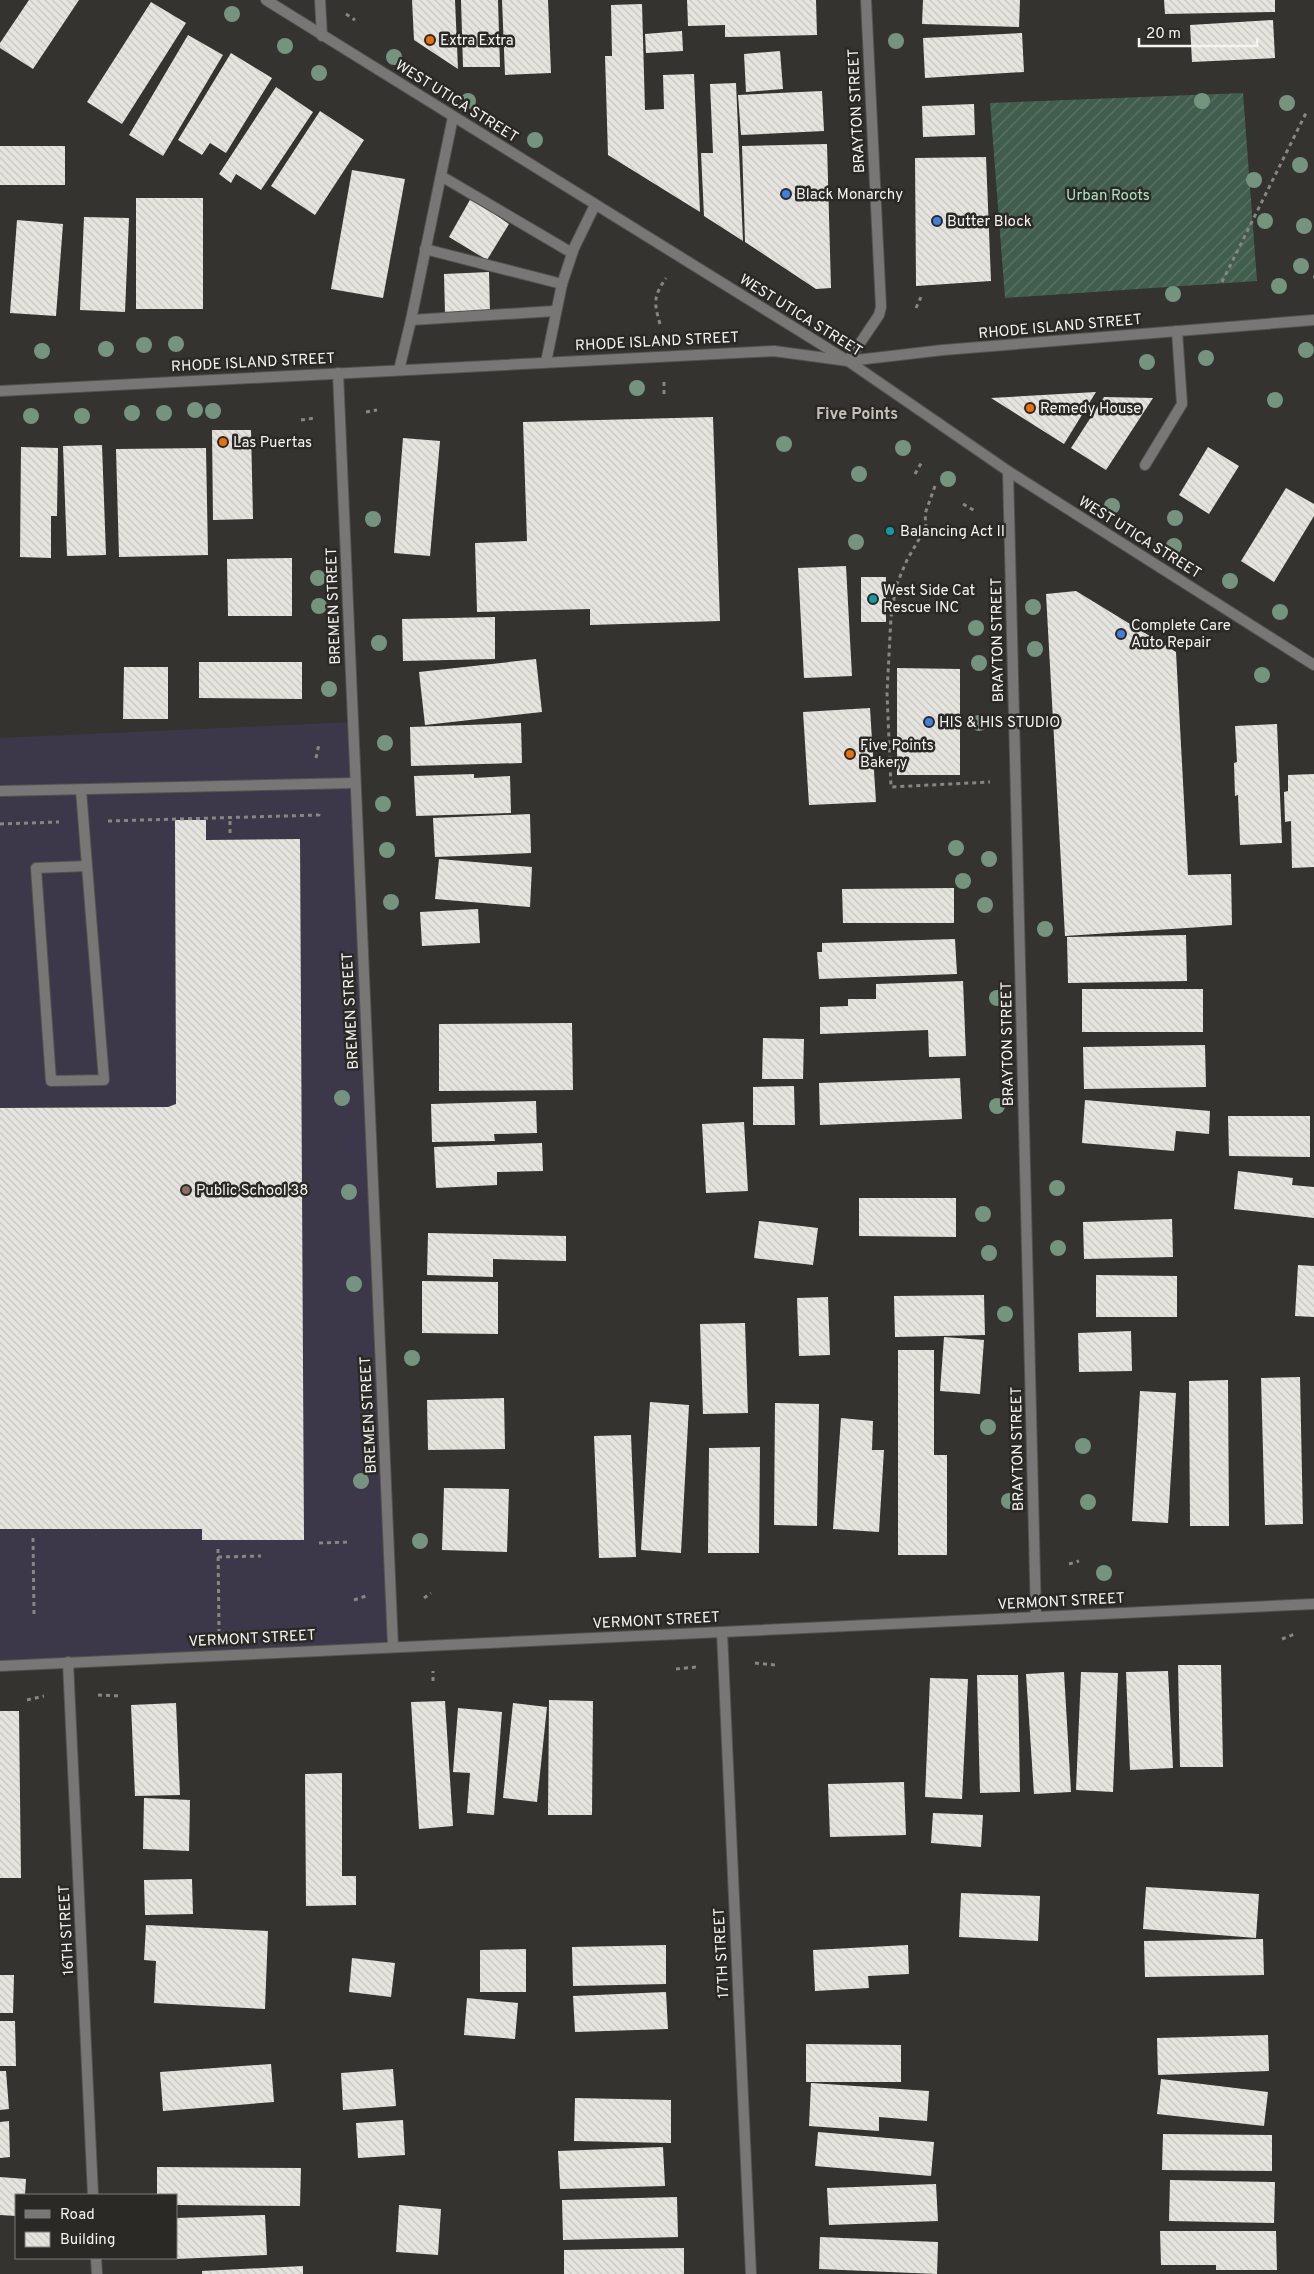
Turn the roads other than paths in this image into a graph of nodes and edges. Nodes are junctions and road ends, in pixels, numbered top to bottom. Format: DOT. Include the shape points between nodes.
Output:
graph roads {
  1 [pos="266,0"];
  2 [pos="320,0"];
  3 [pos="866,0"];
  4 [pos="322,36"];
  5 [pos="453,117"];
  6 [pos="441,176"];
  7 [pos="595,205"];
  8 [pos="425,249"];
  9 [pos="572,253"];
  10 [pos="562,284"];
  11 [pos="555,311"];
  12 [pos="411,320"];
  13 [pos="1314,320"];
  14 [pos="1177,331"];
  15 [pos="848,361"];
  16 [pos="546,362"];
  17 [pos="399,370"];
  18 [pos="338,373"];
  19 [pos="0,391"];
  20 [pos="1145,465"];
  21 [pos="1008,471"];
  22 [pos="1314,665"];
  23 [pos="355,783"];
  24 [pos="81,790"];
  25 [pos="0,792"];
  26 [pos="87,866"];
  27 [pos="1314,1604"];
  28 [pos="1036,1617"];
  29 [pos="722,1632"];
  30 [pos="393,1647"];
  31 [pos="68,1662"];
  32 [pos="0,1666"];
  33 [pos="93,2194"];
  34 [pos="96,2259"];
  35 [pos="97,2274"];
  36 [pos="751,2274"];
  1 -- 4 [label="street, WEST UTICA STREET"];
  2 -- 4 [label="street"];
  3 -- 15 [label="street, BRAYTON STREET" via="881,307"];
  4 -- 5 [label="street, WEST UTICA STREET"];
  5 -- 6 [label="street"];
  5 -- 7 [label="street, WEST UTICA STREET"];
  6 -- 8 [label="street"];
  6 -- 9 [label="street"];
  7 -- 9 [label="street"];
  7 -- 15 [label="street, WEST UTICA STREET"];
  8 -- 10 [label="street"];
  8 -- 12 [label="street"];
  9 -- 10 [label="street"];
  10 -- 11 [label="street"];
  11 -- 12 [label="street"];
  11 -- 16 [label="street"];
  12 -- 17 [label="street"];
  13 -- 14 [label="street, RHODE ISLAND STREET"];
  14 -- 15 [label="street, RHODE ISLAND STREET"];
  14 -- 20 [label="street" via="1182,404"];
  15 -- 16 [label="street, RHODE ISLAND STREET" via="774,351"];
  15 -- 21 [label="street, WEST UTICA STREET"];
  16 -- 17 [label="street, RHODE ISLAND STREET"];
  17 -- 18 [label="street, RHODE ISLAND STREET"];
  18 -- 19 [label="street, RHODE ISLAND STREET"];
  18 -- 23 [label="street, BREMEN STREET"];
  21 -- 22 [label="street, WEST UTICA STREET"];
  21 -- 28 [label="street, BRAYTON STREET"];
  23 -- 24 [label="street"];
  23 -- 30 [label="street, BREMEN STREET"];
  24 -- 25 [label="street"];
  24 -- 26 [label="street"];
  26 -- 26 [label="street" via="104,1080 51,1081 36,868"];
  27 -- 28 [label="street, VERMONT STREET"];
  28 -- 29 [label="street, VERMONT STREET"];
  29 -- 30 [label="street, VERMONT STREET"];
  29 -- 36 [label="street, 17TH STREET"];
  30 -- 31 [label="street, VERMONT STREET"];
  31 -- 32 [label="street, VERMONT STREET"];
  31 -- 33 [label="street, 16TH STREET"];
  34 -- 35 [label="street"];
}
